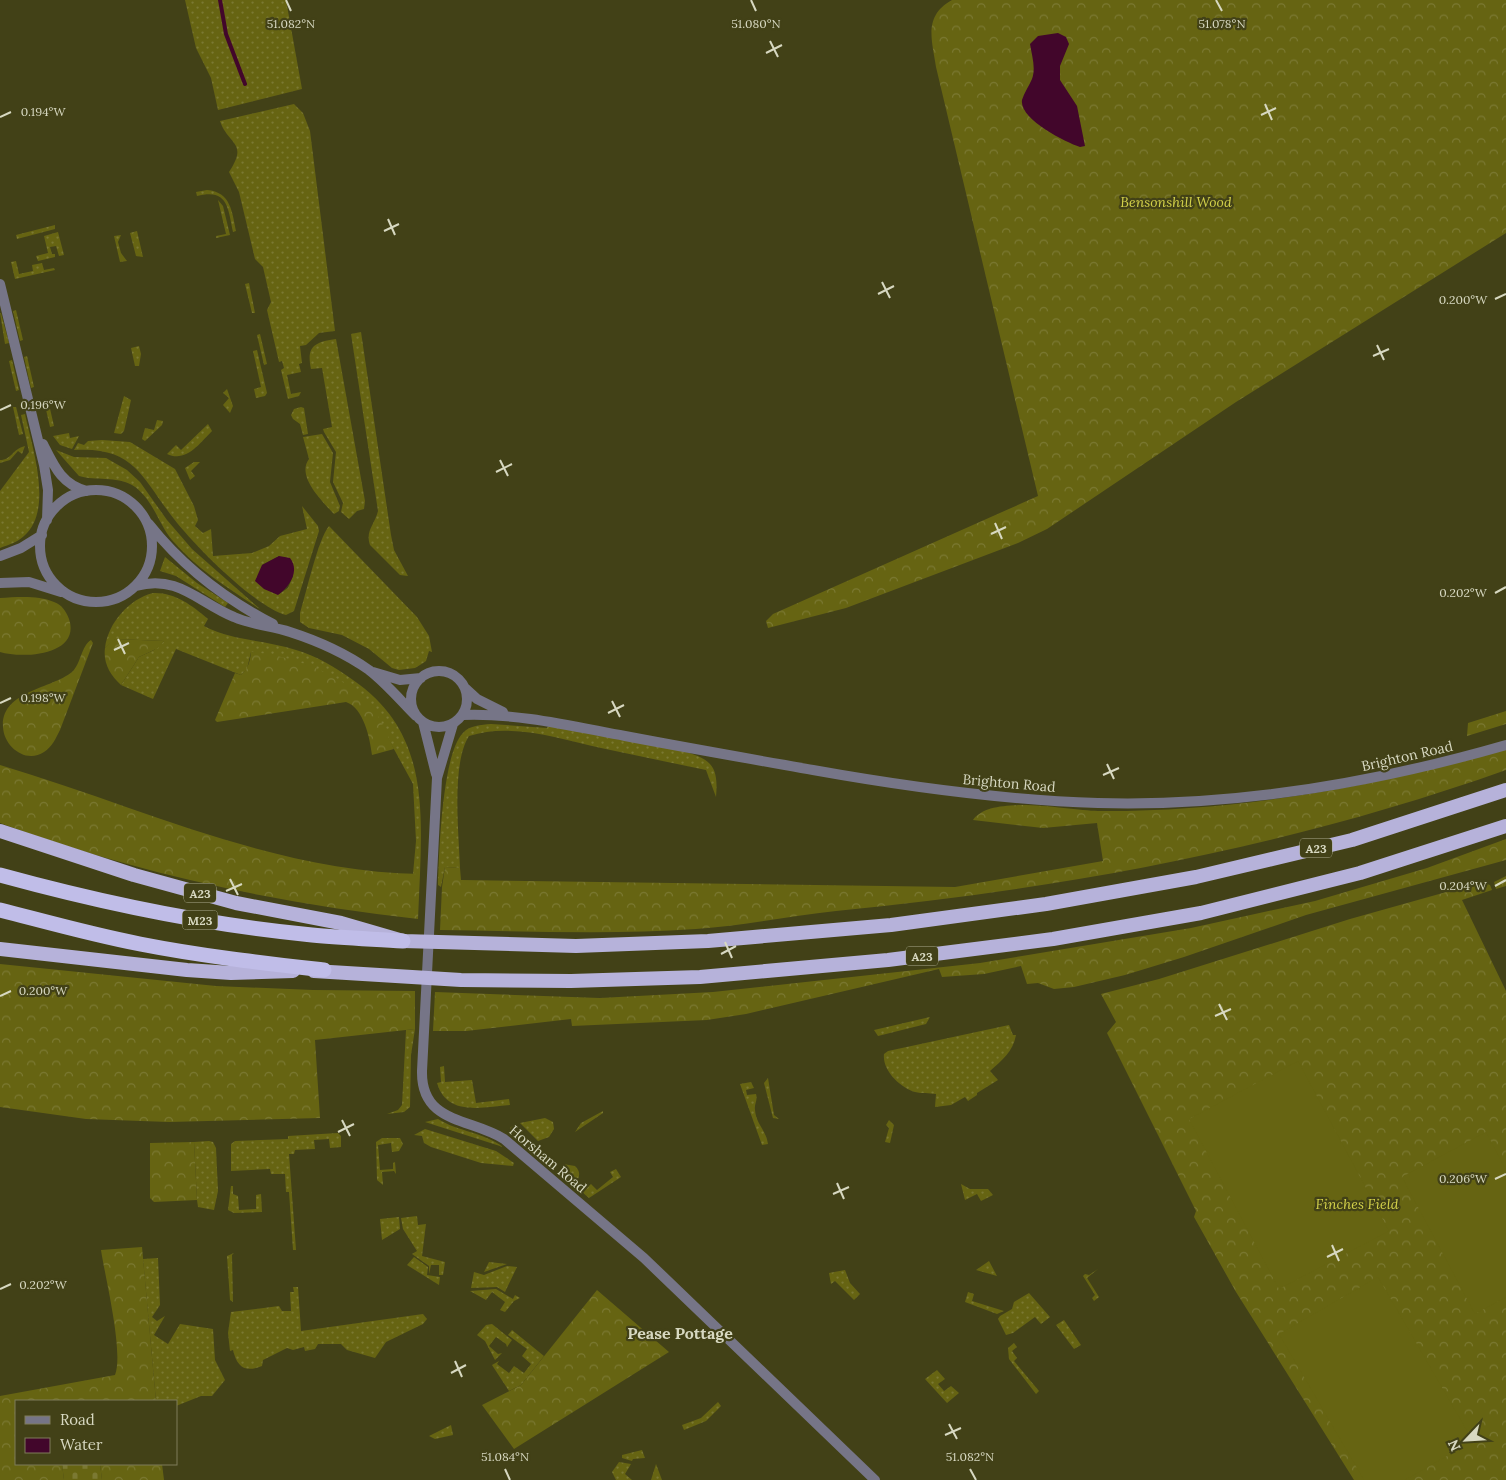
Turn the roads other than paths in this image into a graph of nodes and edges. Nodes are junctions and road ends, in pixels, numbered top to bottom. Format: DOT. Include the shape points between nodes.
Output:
graph roads {
  1 [pos="0,284"];
  2 [pos="35,427"];
  3 [pos="87,491"];
  4 [pos="146,520"];
  5 [pos="47,521"];
  6 [pos="42,535"];
  7 [pos="0,556"];
  8 [pos="0,583"];
  9 [pos="135,587"];
  10 [pos="62,592"];
  11 [pos="285,630"];
  12 [pos="370,670"];
  13 [pos="421,678"];
  14 [pos="465,687"];
  15 [pos="463,715"];
  16 [pos="511,715"];
  17 [pos="419,719"];
  18 [pos="453,724"];
  19 [pos="1506,745"];
  20 [pos="437,778"];
  21 [pos="1506,790"];
  22 [pos="1506,826"];
  23 [pos="0,831"];
  24 [pos="0,875"];
  25 [pos="0,910"];
  26 [pos="403,941"];
  27 [pos="0,949"];
  28 [pos="324,970"];
  29 [pos="875,1480"];
  1 -- 2 [label="street"];
  2 -- 3 [label="street" via="61,477"];
  2 -- 5 [label="street" via="48,490"];
  3 -- 4 [label="street" via="106,490 121,494"];
  3 -- 5 [label="street" via="66,499"];
  4 -- 9 [label="street" via="150,556"];
  4 -- 11 [label="street" via="171,550 204,579 248,611"];
  5 -- 6 [label="street"];
  6 -- 7 [label="street"];
  6 -- 10 [label="street" via="45,566"];
  8 -- 10 [label="street" via="28,582"];
  9 -- 10 [label="street" via="122,596 100,603 84,603"];
  9 -- 11 [label="street" via="150,582 169,584 232,617"];
  11 -- 12 [label="street" via="340,652"];
  12 -- 13 [label="street" via="400,680"];
  12 -- 17 [label="street"];
  13 -- 14 [label="street" via="443,671 460,680"];
  13 -- 17 [label="street" via="415,684 411,700"];
  14 -- 15 [label="street" via="467,704"];
  14 -- 16 [label="street, Brighton Road" via="483,702"];
  15 -- 16 [label="street, Brighton Road"];
  15 -- 18 [label="street"];
  16 -- 19 [label="street, Brighton Road" via="867,780 1017,799 1099,803 1201,800 1309,789 1420,768"];
  17 -- 18 [label="street" via="438,728"];
  17 -- 20 [label="street, Horsham Road"];
  18 -- 20 [label="street, Horsham Road"];
  20 -- 29 [label="street, Horsham Road" via="422,1085 436,1108 449,1118 499,1136 532,1161 644,1258"];
  21 -- 26 [label="highway, A23" via="1352,840 1196,877 1046,904 910,923 708,941 576,946"];
  22 -- 28 [label="highway, A23" via="1360,873 1201,913 1053,939 888,960 700,978 571,981 461,980"];
  23 -- 26 [label="highway, A23" via="144,878 236,903 341,924"];
  24 -- 26 [label="highway, M23" via="96,900 198,920 312,935"];
  25 -- 28 [label="highway" via="141,944 212,957"];
  27 -- 28 [label="highway, A23" via="203,972"];
}
